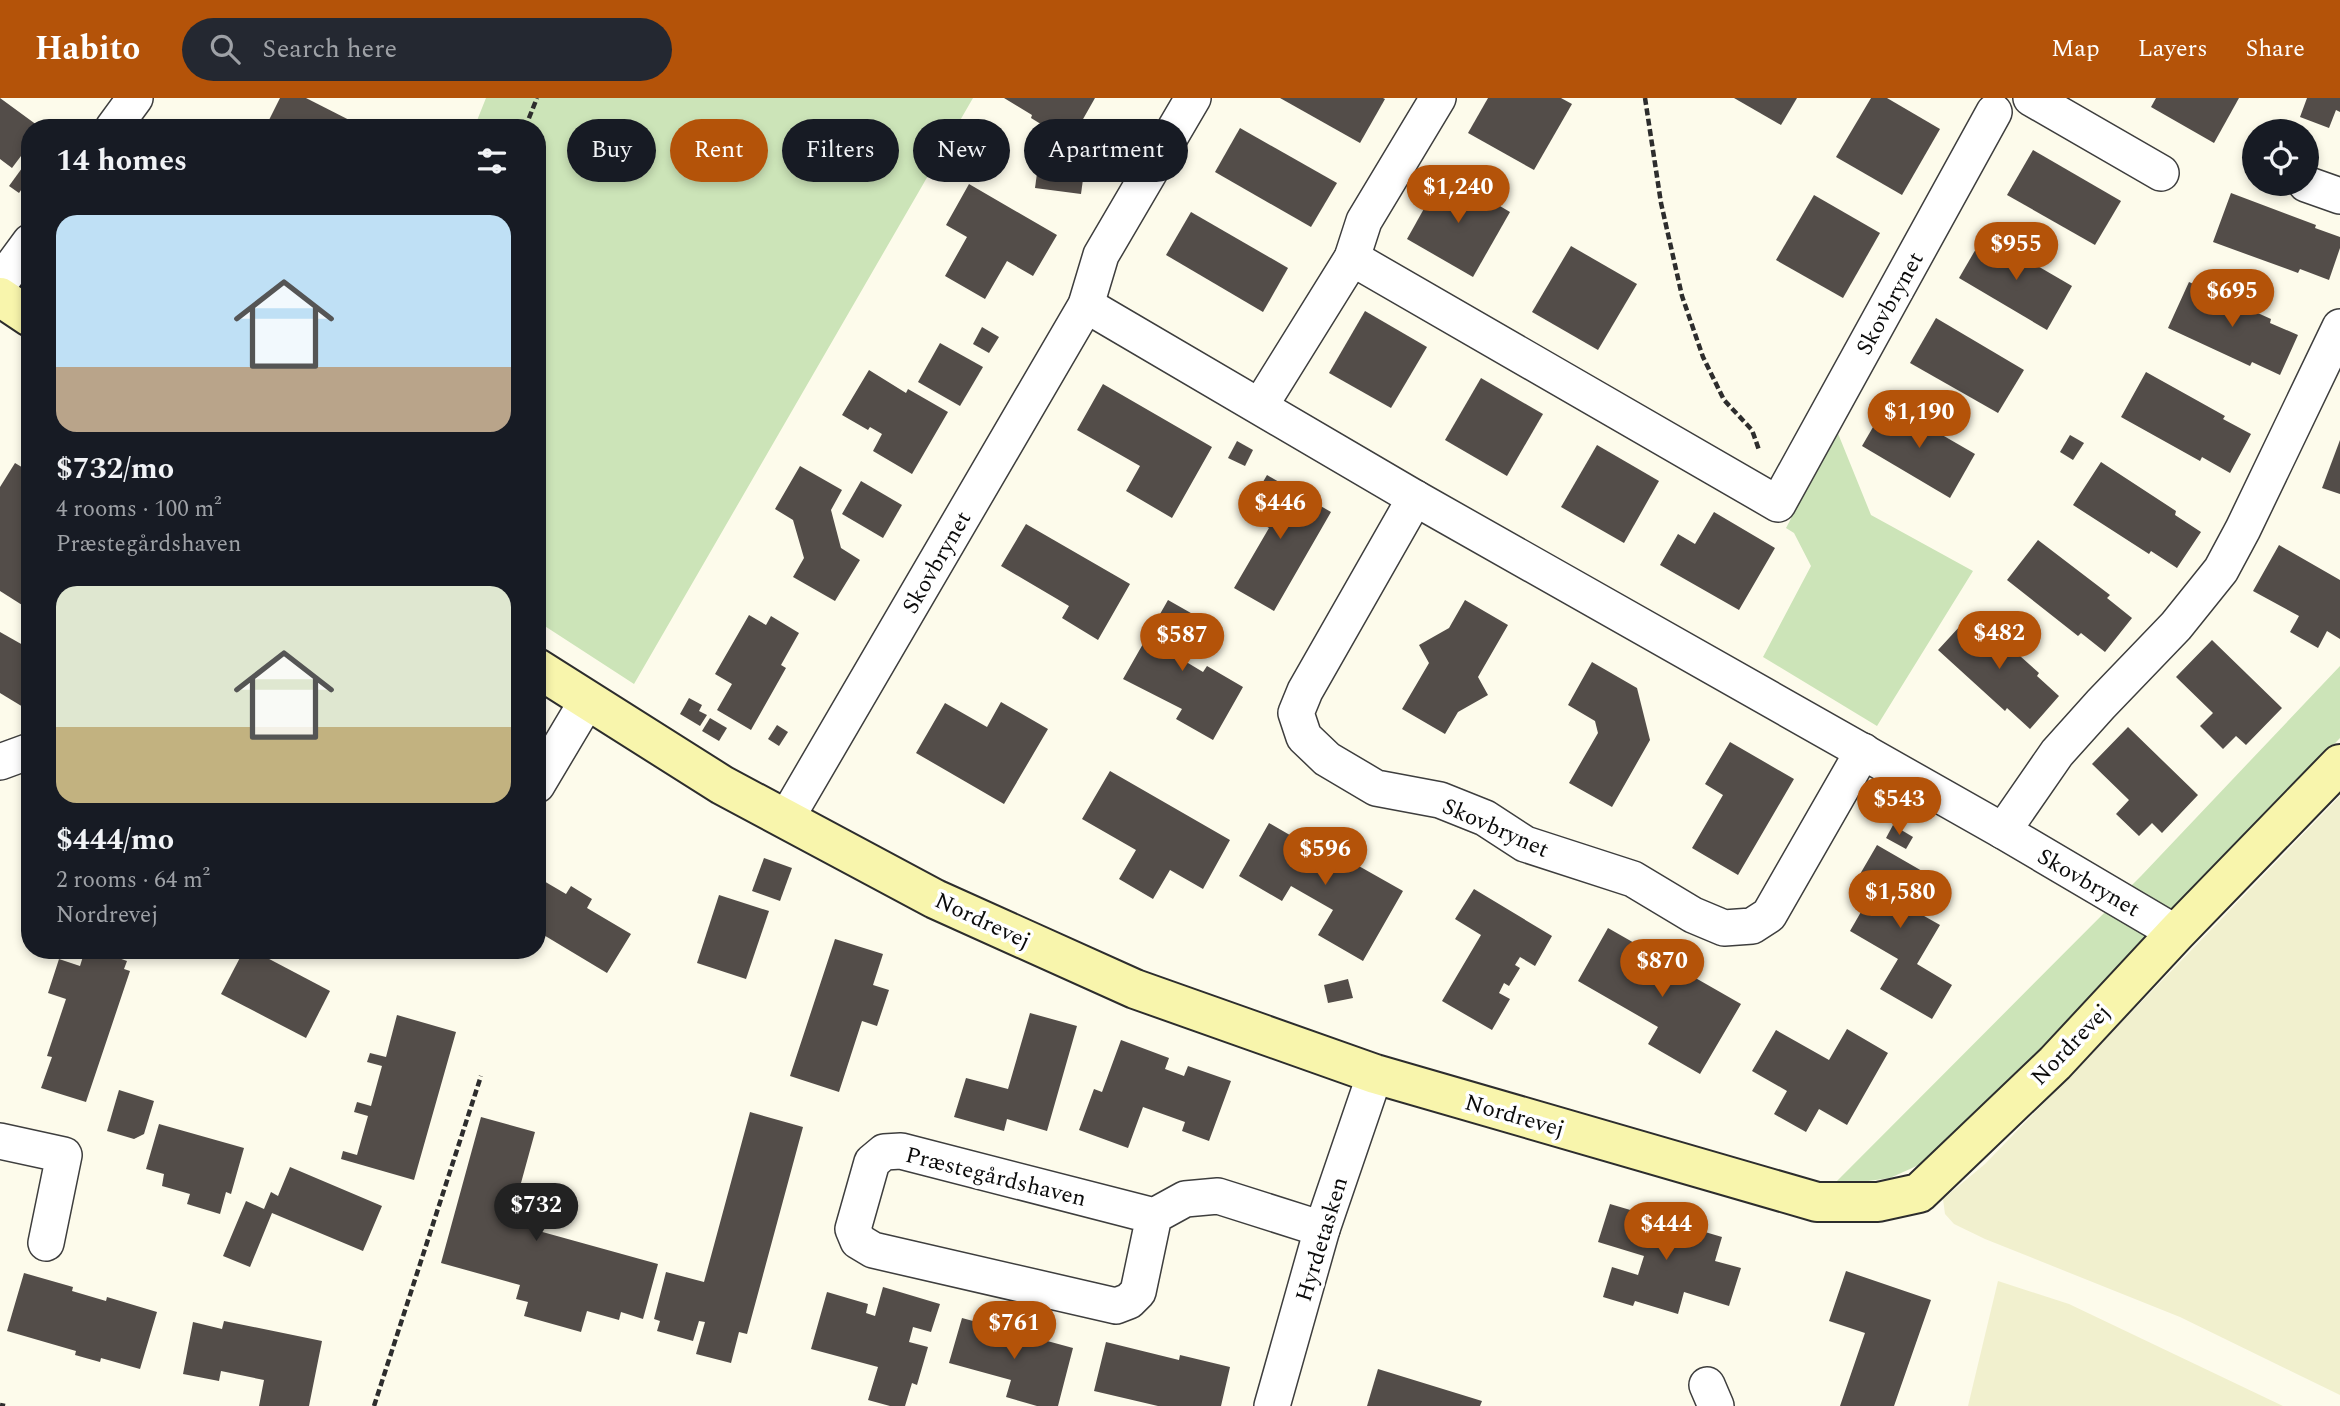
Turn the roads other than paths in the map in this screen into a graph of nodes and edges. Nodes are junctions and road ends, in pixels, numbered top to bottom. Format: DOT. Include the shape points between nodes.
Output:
graph roads {
  1 [pos="135,98"];
  2 [pos="1193,98"];
  3 [pos="1438,98"];
  4 [pos="2031,98"];
  5 [pos="1990,103"];
  6 [pos="120,119"];
  7 [pos="2161,173"];
  8 [pos="2319,189"];
  9 [pos="2340,196"];
  10 [pos="21,254"];
  11 [pos="1352,258"];
  12 [pos="0,283"];
  13 [pos="0,297"];
  14 [pos="1086,305"];
  15 [pos="21,311"];
  16 [pos="2340,327"];
  17 [pos="1259,407"];
  18 [pos="1415,498"];
  19 [pos="546,674"];
  20 [pos="587,701"];
  21 [pos="1863,751"];
  22 [pos="21,754"];
  23 [pos="0,762"];
  24 [pos="2340,764"];
  25 [pos="546,770"];
  26 [pos="786,819"];
  27 [pos="2003,831"];
  28 [pos="2176,933"];
  29 [pos="1375,1074"];
  30 [pos="0,1141"];
  31 [pos="1154,1216"];
  32 [pos="1322,1229"];
  33 [pos="46,1243"];
  34 [pos="1272,1406"];
  1 -- 6 [label="street"];
  2 -- 14 [label="street, Skovbrynet" via="1101,255"];
  3 -- 11 [label="street" via="1364,221"];
  4 -- 7 [label="street"];
  5 -- 11 [label="street, Skovbrynet" via="1777,504"];
  8 -- 9 [label="street"];
  10 -- 12 [label="street"];
  11 -- 17 [label="street"];
  13 -- 15 [label="street"];
  14 -- 17 [label="street, Skovbrynet"];
  14 -- 26 [label="street, Skovbrynet"];
  16 -- 27 [label="street" via="2221,570 2176,626 2057,753"];
  17 -- 18 [label="street, Skovbrynet"];
  18 -- 21 [label="street, Skovbrynet"];
  18 -- 21 [label="street, Skovbrynet" via="1296,713 1304,737 1327,759 1376,788 1440,800 1485,818 1525,844 1633,879 1724,928 1752,926 1769,915"];
  19 -- 20 [label="street, Nordrevej"];
  20 -- 25 [label="street"];
  20 -- 26 [label="street, Nordrevej"];
  21 -- 27 [label="street, Skovbrynet"];
  22 -- 23 [label="street"];
  24 -- 28 [label="street, Nordrevej"];
  26 -- 29 [label="street, Nordrevej" via="935,899 1135,989"];
  27 -- 28 [label="street, Skovbrynet"];
  28 -- 29 [label="street, Nordrevej" via="2055,1062 1919,1193 1878,1202 1817,1202"];
  29 -- 32 [label="street, Hyrdetasken"];
  30 -- 33 [label="street" via="64,1155"];
  31 -- 31 [label="street, Præstegårdshaven" via="901,1151 884,1152 872,1163 853,1229 858,1241 873,1250 1116,1306 1138,1292"];
  31 -- 32 [label="street" via="1185,1199 1218,1196"];
  32 -- 34 [label="street, Hyrdetasken"];
}
